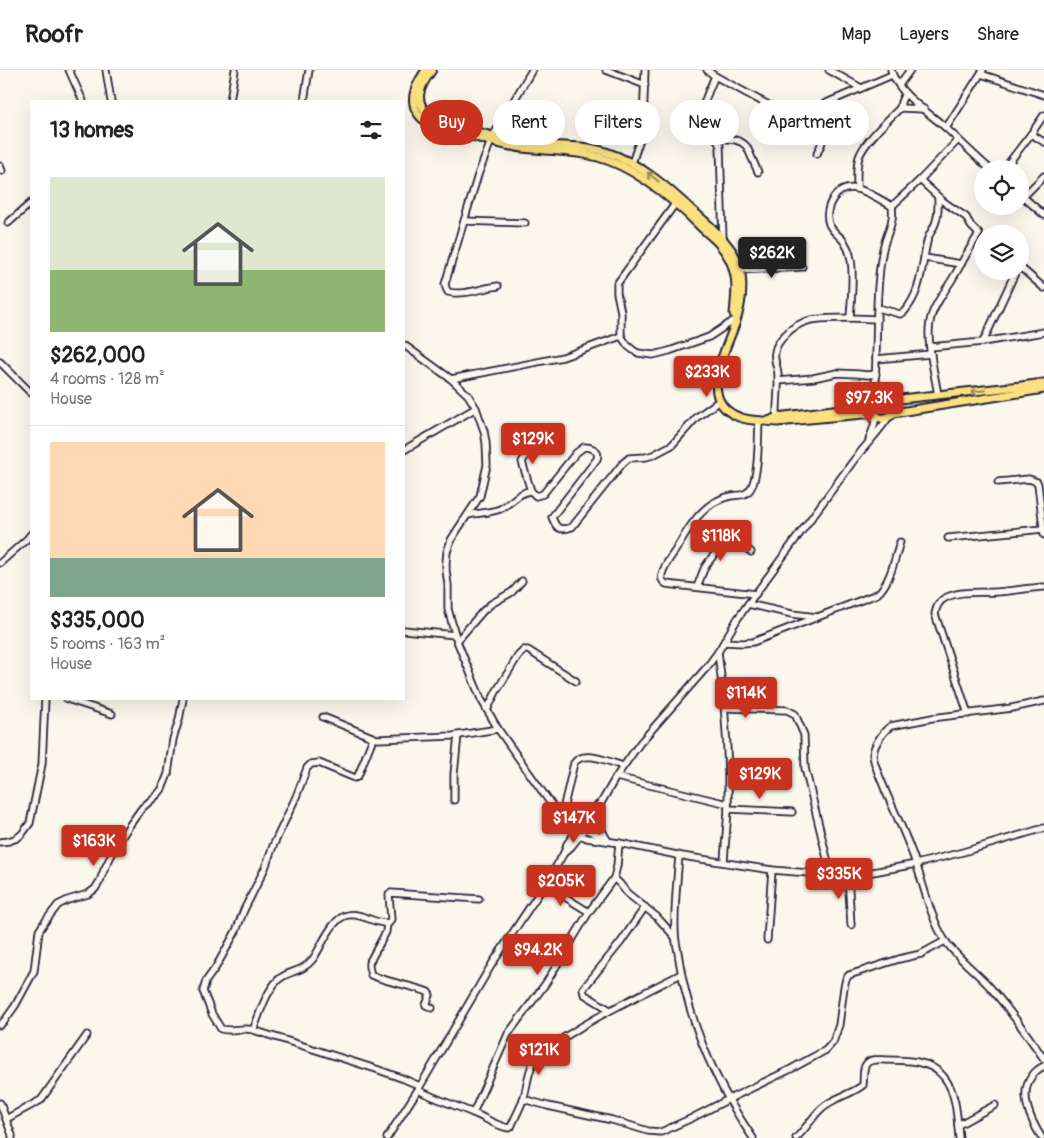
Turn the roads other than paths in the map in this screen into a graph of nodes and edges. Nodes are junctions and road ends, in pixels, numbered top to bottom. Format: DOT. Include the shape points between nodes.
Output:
graph roads {
  1 [pos="69,70"];
  2 [pos="106,70"];
  3 [pos="235,70"];
  4 [pos="309,70"];
  5 [pos="426,70"];
  6 [pos="432,70"];
  7 [pos="532,70"];
  8 [pos="606,70"];
  9 [pos="645,70"];
  10 [pos="706,70"];
  11 [pos="829,70"];
  12 [pos="910,70"];
  13 [pos="891,72"];
  14 [pos="982,72"];
  15 [pos="715,76"];
  16 [pos="899,85"];
  17 [pos="645,86"];
  18 [pos="861,88"];
  19 [pos="905,93"];
  20 [pos="1044,95"];
  21 [pos="83,100"];
  22 [pos="111,100"];
  23 [pos="230,100"];
  24 [pos="304,100"];
  25 [pos="706,100"];
  26 [pos="759,100"];
  27 [pos="833,100"];
  28 [pos="900,108"];
  29 [pos="924,109"];
  30 [pos="1044,115"];
  31 [pos="946,128"];
  32 [pos="1031,134"];
  33 [pos="492,139"];
  34 [pos="739,140"];
  35 [pos="958,140"];
  36 [pos="1044,142"];
  37 [pos="720,145"];
  38 [pos="820,145"];
  39 [pos="592,152"];
  40 [pos="817,154"];
  41 [pos="980,160"];
  42 [pos="1011,160"];
  43 [pos="632,163"];
  44 [pos="758,172"];
  45 [pos="1044,176"];
  46 [pos="920,180"];
  47 [pos="857,189"];
  48 [pos="1029,189"];
  49 [pos="938,196"];
  50 [pos="1029,202"];
  51 [pos="30,204"];
  52 [pos="675,204"];
  53 [pos="892,206"];
  54 [pos="1044,214"];
  55 [pos="464,221"];
  56 [pos="8,223"];
  57 [pos="525,224"];
  58 [pos="974,229"];
  59 [pos="723,240"];
  60 [pos="974,243"];
  61 [pos="925,258"];
  62 [pos="961,264"];
  63 [pos="802,267"];
  64 [pos="740,270"];
  65 [pos="1029,275"];
  66 [pos="1012,280"];
  67 [pos="498,286"];
  68 [pos="1044,288"];
  69 [pos="878,308"];
  70 [pos="850,318"];
  71 [pos="877,319"];
  72 [pos="734,324"];
  73 [pos="1044,332"];
  74 [pos="622,336"];
  75 [pos="983,342"];
  76 [pos="405,346"];
  77 [pos="931,350"];
  78 [pos="876,359"];
  79 [pos="0,362"];
  80 [pos="876,378"];
  81 [pos="451,379"];
  82 [pos="778,382"];
  83 [pos="1044,383"];
  84 [pos="1044,389"];
  85 [pos="30,392"];
  86 [pos="938,395"];
  87 [pos="888,399"];
  88 [pos="719,401"];
  89 [pos="875,403"];
  90 [pos="476,408"];
  91 [pos="875,414"];
  92 [pos="890,415"];
  93 [pos="759,420"];
  94 [pos="774,420"];
  95 [pos="540,440"];
  96 [pos="868,442"];
  97 [pos="405,449"];
  98 [pos="998,482"];
  99 [pos="531,491"];
  100 [pos="468,515"];
  101 [pos="1043,529"];
  102 [pos="1044,535"];
  103 [pos="30,536"];
  104 [pos="948,538"];
  105 [pos="900,542"];
  106 [pos="751,552"];
  107 [pos="0,563"];
  108 [pos="522,582"];
  109 [pos="697,587"];
  110 [pos="1044,587"];
  111 [pos="756,594"];
  112 [pos="748,604"];
  113 [pos="818,617"];
  114 [pos="405,630"];
  115 [pos="456,638"];
  116 [pos="724,642"];
  117 [pos="718,652"];
  118 [pos="576,681"];
  119 [pos="45,700"];
  120 [pos="70,700"];
  121 [pos="183,700"];
  122 [pos="1044,701"];
  123 [pos="725,708"];
  124 [pos="487,710"];
  125 [pos="112,714"];
  126 [pos="968,714"];
  127 [pos="323,717"];
  128 [pos="498,729"];
  129 [pos="458,735"];
  130 [pos="373,738"];
  131 [pos="623,766"];
  132 [pos="616,777"];
  133 [pos="454,800"];
  134 [pos="601,803"];
  135 [pos="728,807"];
  136 [pos="792,812"];
  137 [pos="561,813"];
  138 [pos="597,814"];
  139 [pos="587,817"];
  140 [pos="583,828"];
  141 [pos="1044,828"];
  142 [pos="578,834"];
  143 [pos="608,840"];
  144 [pos="0,842"];
  145 [pos="619,843"];
  146 [pos="680,856"];
  147 [pos="724,862"];
  148 [pos="916,864"];
  149 [pos="772,870"];
  150 [pos="831,875"];
  151 [pos="848,875"];
  152 [pos="614,878"];
  153 [pos="544,884"];
  154 [pos="479,899"];
  155 [pos="645,907"];
  156 [pos="589,912"];
  157 [pos="387,923"];
  158 [pos="850,925"];
  159 [pos="675,937"];
  160 [pos="768,940"];
  161 [pos="945,941"];
  162 [pos="681,974"];
  163 [pos="432,1008"];
  164 [pos="610,1010"];
  165 [pos="0,1025"];
  166 [pos="253,1030"];
  167 [pos="87,1035"];
  168 [pos="1044,1059"];
  169 [pos="1044,1066"];
  170 [pos="419,1088"];
  171 [pos="523,1099"];
  172 [pos="729,1099"];
  173 [pos="0,1103"];
  174 [pos="995,1105"];
  175 [pos="473,1113"];
  176 [pos="6,1119"];
  177 [pos="958,1125"];
  178 [pos="1042,1134"];
  179 [pos="663,1135"];
  180 [pos="12,1138"];
  181 [pos="387,1138"];
  182 [pos="753,1138"];
  183 [pos="796,1138"];
  184 [pos="959,1138"];
  1 -- 21 [label="street"];
  2 -- 22 [label="street"];
  3 -- 23 [label="street"];
  4 -- 24 [label="street"];
  5 -- 33 [label="main road" via="414,94 416,110 421,118 437,126"];
  6 -- 33 [label="main road" via="420,91 424,112"];
  7 -- 33 [label="street"];
  8 -- 17 [label="street"];
  9 -- 17 [label="street"];
  10 -- 15 [label="street"];
  11 -- 18 [label="street"];
  12 -- 16 [label="street"];
  13 -- 16 [label="street"];
  13 -- 18 [label="street"];
  14 -- 20 [label="street"];
  14 -- 31 [label="street"];
  15 -- 25 [label="street"];
  15 -- 26 [label="street"];
  16 -- 19 [label="street"];
  17 -- 43 [label="street" via="642,130"];
  18 -- 27 [label="street"];
  19 -- 28 [label="street"];
  19 -- 29 [label="street"];
  28 -- 29 [label="street"];
  28 -- 47 [label="street" via="859,155"];
  29 -- 31 [label="street"];
  30 -- 32 [label="street"];
  31 -- 35 [label="street"];
  32 -- 36 [label="street"];
  32 -- 42 [label="street"];
  33 -- 39 [label="main road" via="519,147"];
  33 -- 55 [label="street"];
  34 -- 44 [label="street" via="748,146"];
  35 -- 41 [label="street"];
  35 -- 46 [label="street"];
  37 -- 59 [label="street"];
  38 -- 40 [label="street"];
  39 -- 43 [label="main road" via="606,152"];
  39 -- 52 [label="main road" via="642,178"];
  59 -- 43 [label="main road, one-way" via="676,196"];
  45 -- 48 [label="street"];
  46 -- 49 [label="street"];
  46 -- 53 [label="street"];
  47 -- 53 [label="street"];
  47 -- 70 [label="street" via="834,196 828,213 832,230 846,245 851,258"];
  49 -- 58 [label="street" via="966,217"];
  49 -- 61 [label="street" via="938,216 927,241"];
  50 -- 54 [label="street"];
  51 -- 56 [label="street"];
  52 -- 72 [label="main road" via="721,246 728,258 736,286"];
  52 -- 74 [label="street" via="617,284"];
  53 -- 69 [label="street" via="893,216 882,252"];
  55 -- 57 [label="street"];
  55 -- 67 [label="street" via="445,284 448,292 463,293"];
  59 -- 64 [label="main road" via="734,254"];
  60 -- 62 [label="street"];
  61 -- 62 [label="street"];
  61 -- 69 [label="street" via="916,292 904,312 900,314"];
  62 -- 77 [label="street" via="932,316 929,328"];
  63 -- 64 [label="street"];
  64 -- 72 [label="main road" via="741,297"];
  65 -- 68 [label="street"];
  66 -- 75 [label="street"];
  69 -- 71 [label="street"];
  70 -- 71 [label="street"];
  70 -- 82 [label="street" via="806,321 789,330 775,350"];
  71 -- 78 [label="street"];
  72 -- 74 [label="street" via="708,337 653,355 638,353"];
  72 -- 88 [label="main road" via="720,362 716,384"];
  73 -- 75 [label="street"];
  74 -- 81 [label="street" via="563,358"];
  75 -- 77 [label="street"];
  76 -- 81 [label="street"];
  77 -- 78 [label="street"];
  77 -- 86 [label="street"];
  78 -- 80 [label="street"];
  79 -- 85 [label="street"];
  80 -- 82 [label="street" via="836,373"];
  80 -- 87 [label="street"];
  80 -- 89 [label="street"];
  81 -- 90 [label="street"];
  82 -- 94 [label="street"];
  83 -- 86 [label="main road, one-way"];
  84 -- 92 [label="main road"];
  86 -- 87 [label="main road"];
  87 -- 89 [label="main road" via="879,399"];
  87 -- 92 [label="main road" via="894,408"];
  88 -- 93 [label="main road" via="733,414"];
  88 -- 99 [label="street" via="698,417 672,445 653,455 629,458 623,463 572,526 560,529 552,517 597,459 595,449 581,449 543,494 536,496"];
  89 -- 91 [label="main road"];
  89 -- 94 [label="main road"];
  90 -- 97 [label="street"];
  90 -- 100 [label="street" via="484,431 487,465 480,496"];
  91 -- 92 [label="main road" via="881,418"];
  91 -- 94 [label="main road"];
  91 -- 96 [label="street"];
  92 -- 96 [label="street"];
  93 -- 94 [label="main road"];
  93 -- 109 [label="street" via="756,467 750,490 743,495 719,500 707,508 689,528 662,573 666,584"];
  95 -- 99 [label="street" via="522,462"];
  96 -- 111 [label="street"];
  98 -- 101 [label="street" via="1029,479 1037,482"];
  99 -- 100 [label="street" via="524,492 499,510"];
  100 -- 115 [label="street" via="451,540 446,562 448,609"];
  101 -- 102 [label="street"];
  101 -- 104 [label="street"];
  103 -- 107 [label="street"];
  105 -- 113 [label="street" via="883,590"];
  106 -- 109 [label="street" via="734,539 729,540 704,568"];
  108 -- 115 [label="street" via="491,604"];
  109 -- 111 [label="street"];
  110 -- 126 [label="street" via="956,594 941,600 938,605 935,614"];
  111 -- 112 [label="street"];
  112 -- 113 [label="street"];
  112 -- 116 [label="street"];
  113 -- 116 [label="street" via="753,642"];
  114 -- 115 [label="street"];
  115 -- 124 [label="street"];
  116 -- 117 [label="street"];
  117 -- 123 [label="street"];
  117 -- 131 [label="street"];
  118 -- 124 [label="street" via="524,650"];
  119 -- 144 [label="street" via="42,764 30,823 17,838"];
  120 -- 125 [label="street"];
  121 -- 165 [label="street" via="162,789 142,808 125,832 95,889 58,905 44,923 34,971 15,1006"];
  122 -- 126 [label="street"];
  123 -- 135 [label="street"];
  123 -- 150 [label="street" via="787,710 794,714 804,735 806,768"];
  124 -- 128 [label="street"];
  126 -- 148 [label="street" via="891,726 881,735 874,750 881,779"];
  127 -- 130 [label="street"];
  128 -- 129 [label="street"];
  128 -- 137 [label="street"];
  129 -- 130 [label="street"];
  129 -- 133 [label="street"];
  130 -- 166 [label="street" via="355,778 315,762 307,768 236,931 203,988 221,1029"];
  131 -- 132 [label="street"];
  131 -- 137 [label="street" via="590,756 576,760"];
  132 -- 134 [label="street"];
  132 -- 135 [label="street"];
  134 -- 138 [label="street"];
  134 -- 139 [label="street"];
  135 -- 136 [label="street"];
  135 -- 147 [label="street"];
  137 -- 139 [label="street"];
  137 -- 140 [label="street"];
  137 -- 142 [label="street"];
  138 -- 140 [label="street"];
  138 -- 143 [label="street"];
  139 -- 140 [label="street"];
  140 -- 142 [label="street"];
  140 -- 143 [label="street"];
  141 -- 148 [label="street"];
  142 -- 143 [label="street"];
  142 -- 153 [label="street"];
  143 -- 145 [label="street"];
  145 -- 146 [label="street"];
  145 -- 152 [label="street"];
  146 -- 147 [label="street"];
  146 -- 159 [label="street"];
  147 -- 149 [label="street"];
  148 -- 151 [label="street"];
  148 -- 161 [label="street"];
  149 -- 150 [label="street"];
  149 -- 160 [label="street"];
  150 -- 151 [label="street"];
  151 -- 158 [label="street"];
  152 -- 155 [label="street"];
  152 -- 156 [label="street"];
  153 -- 156 [label="street"];
  153 -- 170 [label="street" via="492,964"];
  154 -- 157 [label="street" via="392,893 389,895 390,921"];
  155 -- 159 [label="street"];
  155 -- 164 [label="street" via="583,989 584,994"];
  156 -- 175 [label="street" via="546,983 508,1034"];
  157 -- 163 [label="street" via="386,932 369,963 371,974 428,992 426,1005"];
  157 -- 166 [label="street" via="354,914 341,918 308,965 275,982"];
  159 -- 162 [label="street"];
  161 -- 168 [label="street" via="988,985"];
  161 -- 172 [label="street" via="921,954 849,975 844,987 839,1025 833,1042 826,1050"];
  162 -- 164 [label="street"];
  162 -- 172 [label="street" via="704,1049"];
  164 -- 171 [label="street" via="539,1055 531,1067"];
  166 -- 170 [label="street" via="376,1069"];
  167 -- 176 [label="street" via="41,1100"];
  169 -- 178 [label="street" via="1032,1076 1027,1089 1027,1104"];
  170 -- 175 [label="street" via="441,1101"];
  170 -- 181 [label="street"];
  171 -- 175 [label="street" via="509,1128"];
  171 -- 179 [label="street"];
  172 -- 179 [label="street"];
  172 -- 182 [label="street"];
  173 -- 176 [label="street"];
  174 -- 177 [label="street"];
  176 -- 180 [label="street"];
  177 -- 183 [label="street" via="949,1084 937,1070 915,1062 873,1060 864,1067 862,1085 822,1108"];
  177 -- 184 [label="street"];
}
